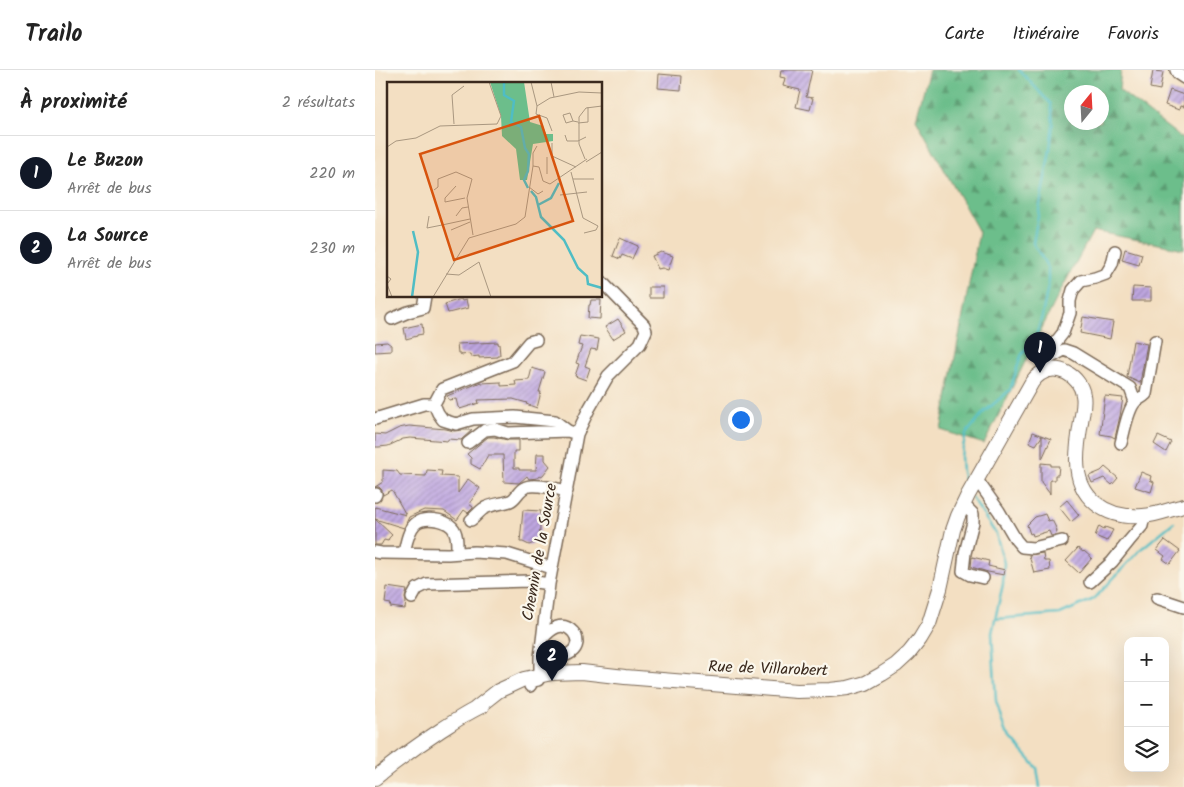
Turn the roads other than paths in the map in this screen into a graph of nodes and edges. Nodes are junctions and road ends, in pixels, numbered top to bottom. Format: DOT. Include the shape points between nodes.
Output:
graph roads {
  1 [pos="1176,70"];
  2 [pos="1184,78"];
  3 [pos="1115,251"];
  4 [pos="603,282"];
  5 [pos="425,298"];
  6 [pos="392,319"];
  7 [pos="536,340"];
  8 [pos="1155,341"];
  9 [pos="1047,365"];
  10 [pos="1135,402"];
  11 [pos="434,404"];
  12 [pos="375,418"];
  13 [pos="573,433"];
  14 [pos="468,443"];
  15 [pos="1121,443"];
  16 [pos="567,491"];
  17 [pos="970,491"];
  18 [pos="1184,506"];
  19 [pos="1145,516"];
  20 [pos="471,520"];
  21 [pos="1062,541"];
  22 [pos="375,552"];
  23 [pos="404,553"];
  24 [pos="457,553"];
  25 [pos="552,568"];
  26 [pos="983,578"];
  27 [pos="1090,582"];
  28 [pos="549,584"];
  29 [pos="412,598"];
  30 [pos="1157,598"];
  31 [pos="1184,606"];
  32 [pos="543,638"];
  33 [pos="540,675"];
  34 [pos="625,677"];
  35 [pos="530,686"];
  36 [pos="475,709"];
  37 [pos="375,778"];
  1 -- 2 [label="street"];
  3 -- 9 [label="street" via="1106,274 1081,281 1073,290 1070,313 1063,333 1052,347"];
  4 -- 13 [label="street, Chemin de la Source" via="645,324 646,331 640,344 608,376"];
  5 -- 6 [label="street" via="423,308"];
  7 -- 11 [label="street" via="529,342 513,361 442,389"];
  8 -- 10 [label="street" via="1145,394"];
  9 -- 10 [label="street" via="1063,350 1073,353 1129,388"];
  9 -- 17 [label="main road, Rue de Villarobert" via="1032,382"];
  9 -- 19 [label="main road" via="1074,376 1081,387 1083,410 1077,459 1087,494 1108,511"];
  10 -- 15 [label="street"];
  11 -- 12 [label="street"];
  11 -- 13 [label="street" via="443,420 456,424 473,419 515,417 555,421"];
  13 -- 14 [label="street" via="508,433 495,429 485,430"];
  13 -- 16 [label="street, Chemin de la Source"];
  16 -- 20 [label="street" via="527,486 511,501 483,509"];
  16 -- 25 [label="street, Chemin de la Source"];
  17 -- 21 [label="street" via="999,511 1022,547 1033,548"];
  17 -- 26 [label="street" via="973,522 963,572"];
  17 -- 34 [label="main road, Rue de Villarobert" via="953,530 929,624 902,659 866,683 830,690 797,690"];
  18 -- 19 [label="main road"];
  19 -- 27 [label="street" via="1142,526 1112,562"];
  22 -- 23 [label="street"];
  23 -- 24 [label="street"];
  23 -- 24 [label="street" via="407,538 416,523 428,519 441,520 452,527 457,538"];
  24 -- 25 [label="street" via="507,554"];
  25 -- 28 [label="street, Chemin de la Source"];
  28 -- 29 [label="street" via="529,581 427,584 417,589"];
  28 -- 32 [label="street, Chemin de la Source"];
  30 -- 31 [label="street"];
  32 -- 33 [label="street, Chemin de la Source"];
  32 -- 33 [label="street" via="550,630 563,626 573,632 577,641 566,656 550,662"];
  33 -- 34 [label="main road, Rue de Villarobert" via="582,672"];
  33 -- 35 [label="street"];
  33 -- 36 [label="main road, Rue de Villarobert" via="498,691"];
  34 -- 35 [label="main road, Rue de Villarobert" via="564,679"];
  35 -- 36 [label="main road, Rue de Villarobert"];
  36 -- 37 [label="main road, Rue de Villarobert" via="430,737"];
}
